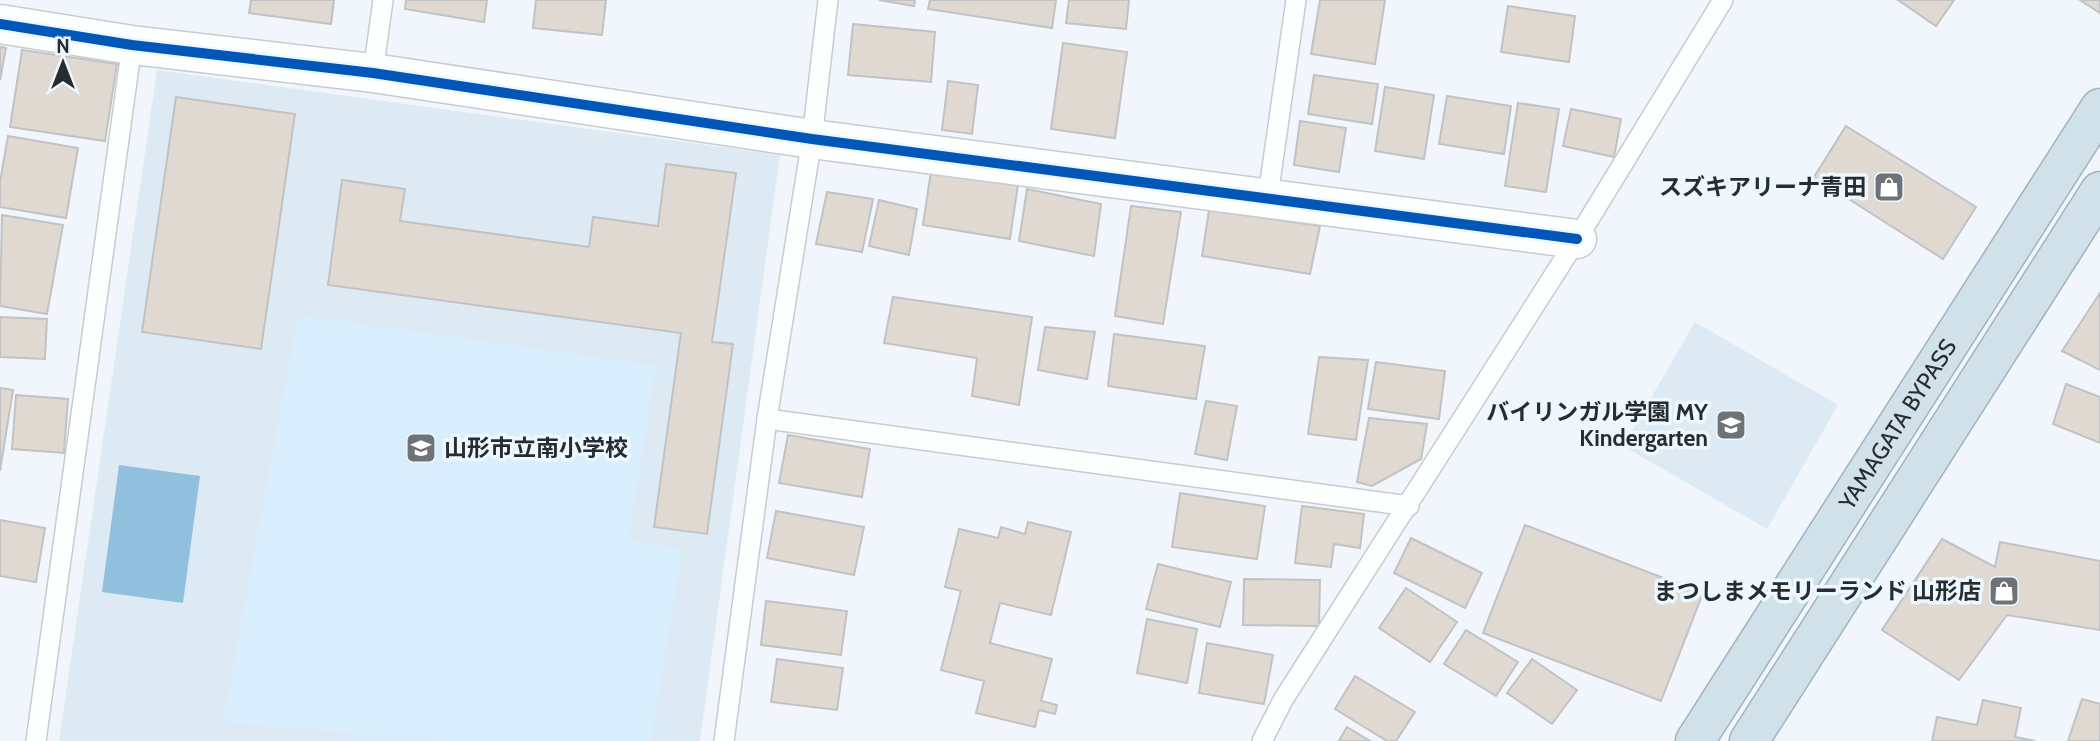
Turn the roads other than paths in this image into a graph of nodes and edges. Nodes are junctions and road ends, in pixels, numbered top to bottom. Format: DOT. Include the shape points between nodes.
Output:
graph roads {
  1 [pos="383,0"];
  2 [pos="828,0"];
  3 [pos="1296,0"];
  4 [pos="1717,1"];
  5 [pos="0,24"];
  6 [pos="132,45"];
  7 [pos="373,73"];
  8 [pos="2100,108"];
  9 [pos="812,139"];
  10 [pos="2100,191"];
  11 [pos="1268,196"];
  12 [pos="1577,239"];
  13 [pos="767,419"];
  14 [pos="1409,506"];
  15 [pos="36,741"];
  16 [pos="724,741"];
  17 [pos="1262,741"];
  18 [pos="1695,741"];
  19 [pos="1749,741"];
  1 -- 7 [label="lane"];
  2 -- 9 [label="lane"];
  3 -- 11 [label="lane"];
  4 -- 12 [label="lane"];
  5 -- 6 [label="street"];
  6 -- 7 [label="street"];
  6 -- 15 [label="lane"];
  7 -- 9 [label="street"];
  8 -- 18 [label="highway, YAMAGATA BYPASS"];
  9 -- 11 [label="street"];
  9 -- 13 [label="lane"];
  10 -- 19 [label="highway, YAMAGATA BYPASS"];
  11 -- 12 [label="street"];
  12 -- 14 [label="lane"];
  13 -- 14 [label="lane"];
  13 -- 16 [label="lane"];
  14 -- 17 [label="lane" via="1283,700"];
}
